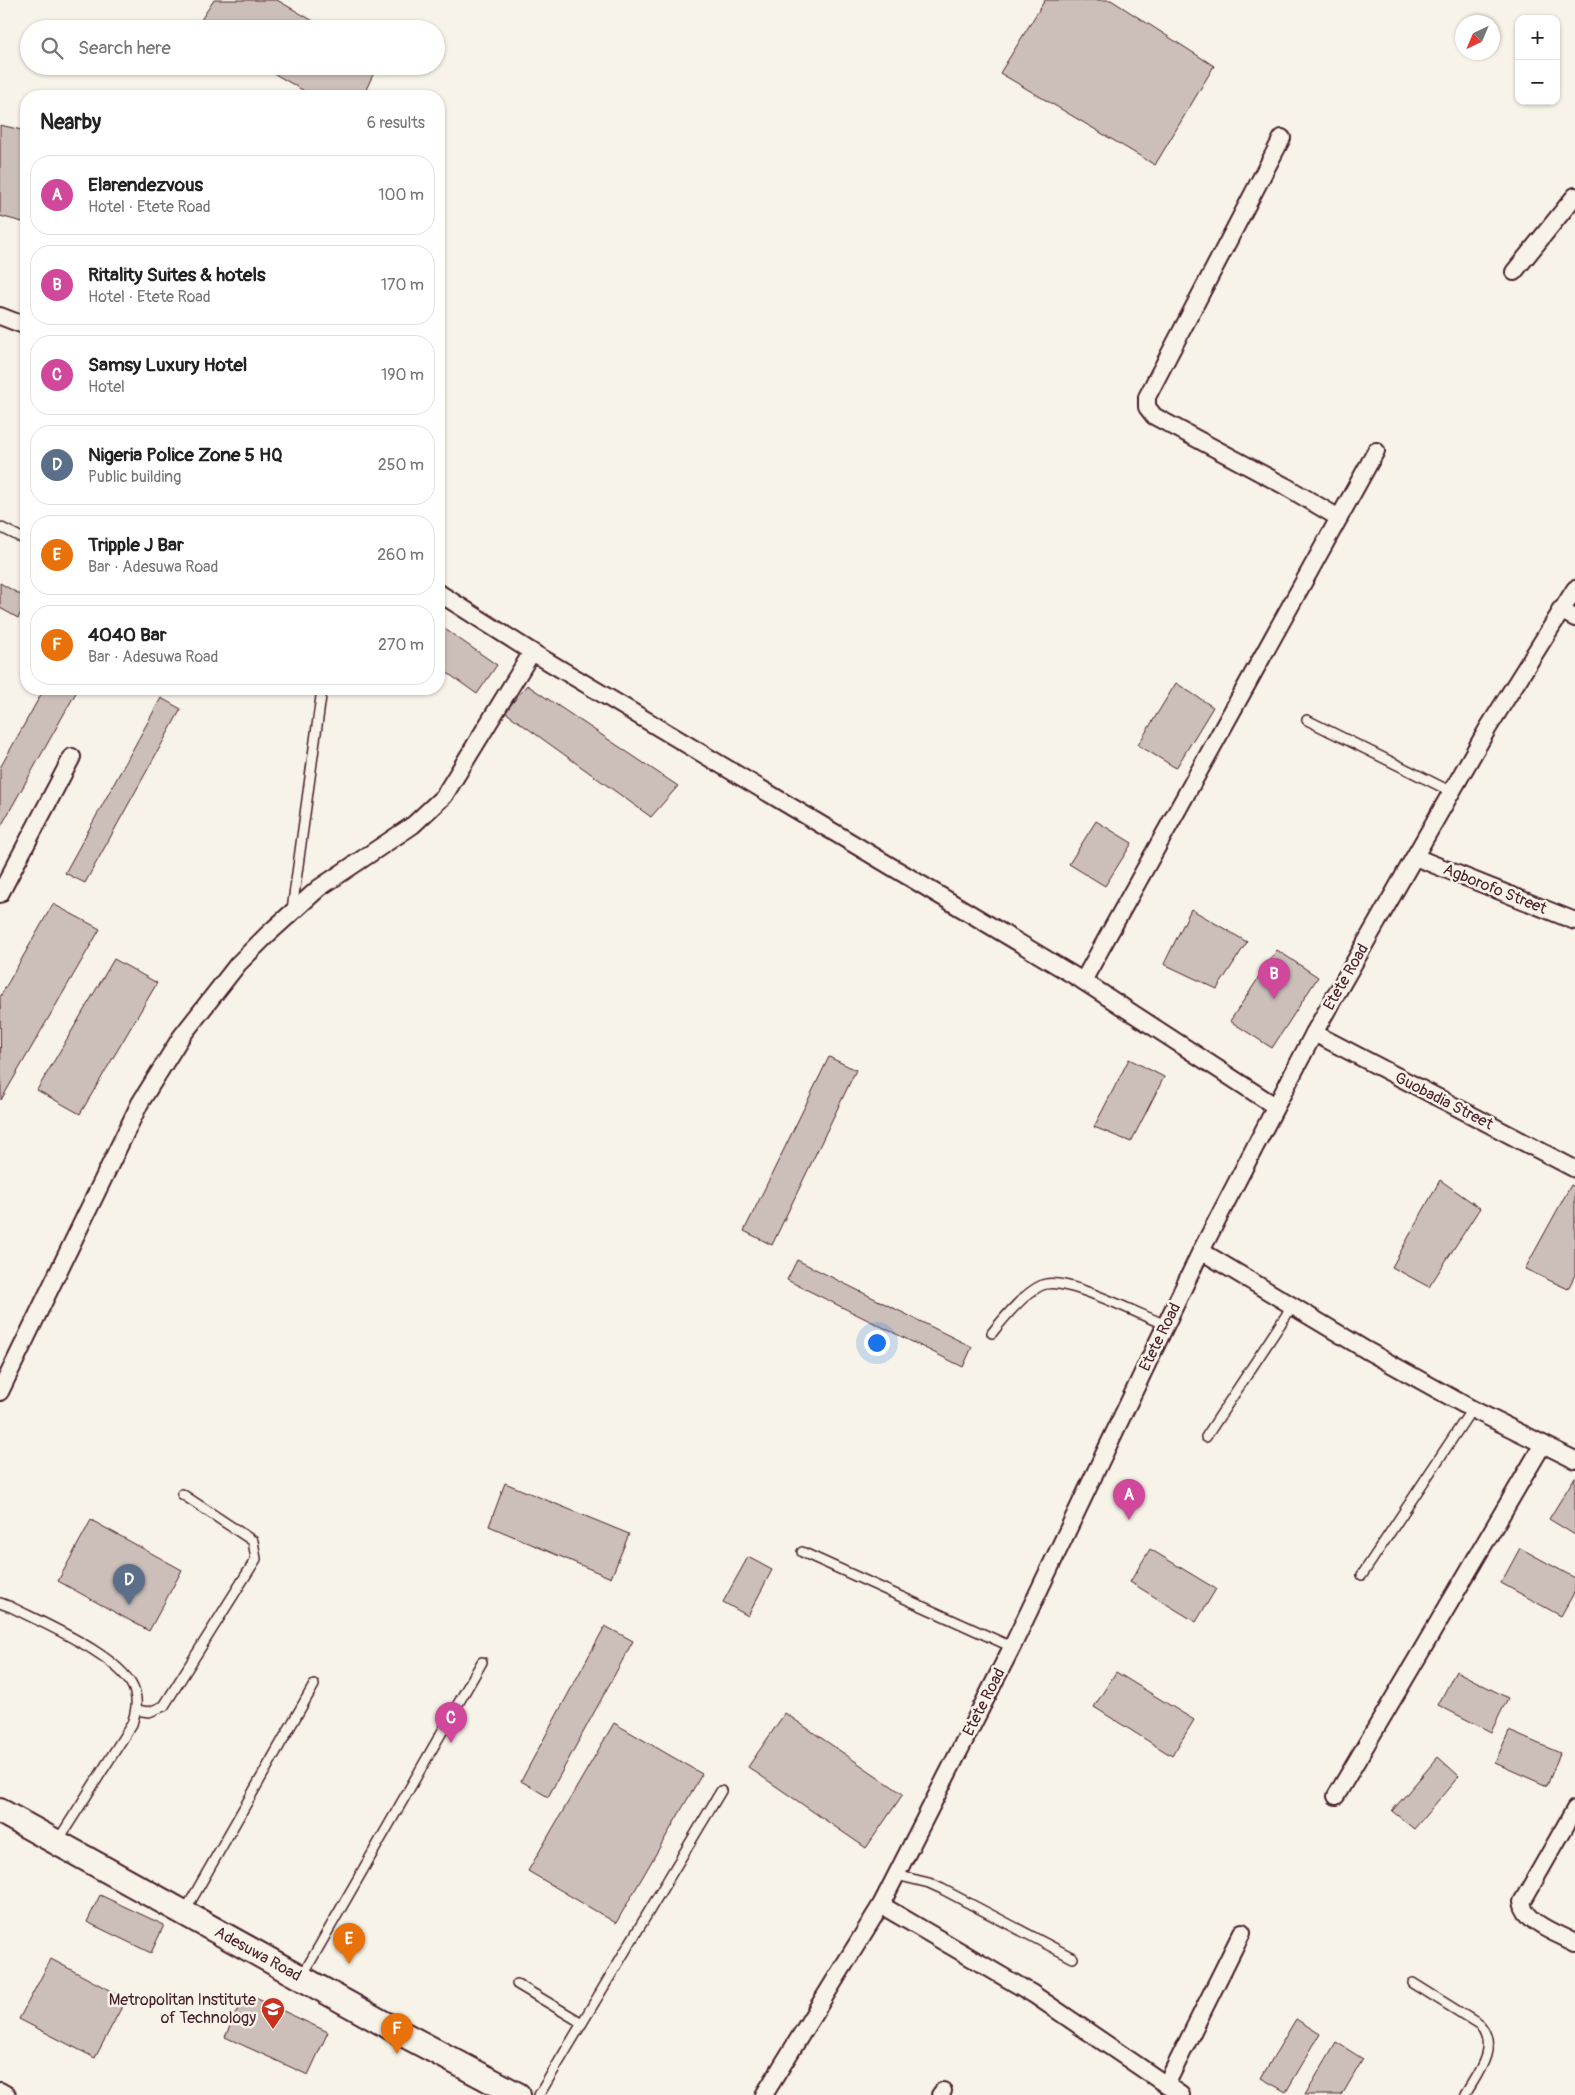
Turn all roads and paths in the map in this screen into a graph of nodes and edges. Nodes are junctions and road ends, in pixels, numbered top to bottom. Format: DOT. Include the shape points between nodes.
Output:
graph roads {
  1 [pos="1282,138"];
  2 [pos="1575,196"];
  3 [pos="1514,272"];
  4 [pos="0,316"];
  5 [pos="20,324"];
  6 [pos="1376,451"];
  7 [pos="1339,518"];
  8 [pos="0,527"];
  9 [pos="20,537"];
  10 [pos="1575,589"];
  11 [pos="445,597"];
  12 [pos="1560,610"];
  13 [pos="1575,618"];
  14 [pos="532,652"];
  15 [pos="321,695"];
  16 [pos="1307,720"];
  17 [pos="72,757"];
  18 [pos="1452,792"];
  19 [pos="1416,857"];
  20 [pos="0,894"];
  21 [pos="292,913"];
  22 [pos="1575,921"];
  23 [pos="1083,981"];
  24 [pos="1314,1033"];
  25 [pos="1275,1106"];
  26 [pos="1575,1169"];
  27 [pos="1202,1251"];
  28 [pos="1293,1305"];
  29 [pos="1166,1326"];
  30 [pos="992,1333"];
  31 [pos="6,1368"];
  32 [pos="0,1392"];
  33 [pos="1472,1409"];
  34 [pos="1206,1438"];
  35 [pos="1543,1444"];
  36 [pos="1575,1460"];
  37 [pos="182,1494"];
  38 [pos="802,1552"];
  39 [pos="1362,1575"];
  40 [pos="0,1603"];
  41 [pos="1012,1647"];
  42 [pos="482,1662"];
  43 [pos="314,1685"];
  44 [pos="136,1710"];
  45 [pos="721,1791"];
  46 [pos="1336,1796"];
  47 [pos="1575,1808"];
  48 [pos="0,1811"];
  49 [pos="57,1843"];
  50 [pos="896,1875"];
  51 [pos="881,1905"];
  52 [pos="184,1913"];
  53 [pos="1242,1932"];
  54 [pos="1575,1943"];
  55 [pos="1073,1958"];
  56 [pos="301,1978"];
  57 [pos="1414,1983"];
  58 [pos="517,1984"];
  59 [pos="582,2023"];
  60 [pos="1166,2085"];
  61 [pos="0,2091"];
  62 [pos="7,2095"];
  63 [pos="518,2095"];
  64 [pos="539,2095"];
  65 [pos="764,2095"];
  66 [pos="1181,2095"];
  67 [pos="1465,2095"];
  1 -- 7 [label="street" via="1148,397 1147,407 1154,416"];
  2 -- 3 [label="street"];
  4 -- 5 [label="street"];
  6 -- 7 [label="street"];
  7 -- 23 [label="street"];
  8 -- 9 [label="lane"];
  10 -- 12 [label="street, Etete Road"];
  11 -- 14 [label="street"];
  12 -- 13 [label="street"];
  12 -- 18 [label="street, Etete Road"];
  14 -- 21 [label="street" via="444,796 413,825 319,888"];
  14 -- 23 [label="street"];
  15 -- 21 [label="lane"];
  16 -- 18 [label="lane"];
  17 -- 20 [label="street"];
  18 -- 19 [label="street, Etete Road"];
  19 -- 22 [label="street, Agborofo Street"];
  19 -- 24 [label="street, Etete Road"];
  21 -- 31 [label="street" via="238,964 182,1037 140,1103"];
  23 -- 25 [label="street"];
  24 -- 25 [label="street, Etete Road"];
  24 -- 26 [label="street, Guobadia Street"];
  25 -- 27 [label="street, Etete Road"];
  27 -- 28 [label="street"];
  27 -- 29 [label="street, Etete Road"];
  28 -- 33 [label="street"];
  28 -- 34 [label="lane"];
  29 -- 30 [label="lane" via="1074,1287 1045,1284 1032,1291"];
  29 -- 41 [label="street, Etete Road"];
  31 -- 32 [label="street"];
  33 -- 35 [label="street"];
  33 -- 39 [label="lane"];
  35 -- 36 [label="street"];
  35 -- 46 [label="street"];
  37 -- 44 [label="lane" via="253,1541 256,1559 164,1706 149,1712"];
  38 -- 41 [label="lane"];
  40 -- 44 [label="lane" via="103,1656 123,1671 135,1693"];
  41 -- 50 [label="street, Etete Road"];
  42 -- 56 [label="lane"];
  43 -- 52 [label="lane"];
  44 -- 49 [label="lane" via="132,1724"];
  45 -- 59 [label="lane"];
  47 -- 54 [label="street" via="1522,1902 1524,1912 1534,1920"];
  48 -- 49 [label="street, Adesuwa Road"];
  49 -- 52 [label="street, Adesuwa Road"];
  50 -- 51 [label="street, Etete Road"];
  50 -- 55 [label="lane" via="942,1889"];
  51 -- 60 [label="street" via="1032,1994"];
  51 -- 65 [label="street, Etete Road"];
  52 -- 56 [label="street, Adesuwa Road"];
  53 -- 60 [label="street"];
  56 -- 63 [label="street, Adesuwa Road"];
  57 -- 67 [label="lane" via="1480,2025 1487,2034 1487,2054"];
  58 -- 59 [label="lane"];
  59 -- 64 [label="lane"];
  60 -- 66 [label="street"];
  61 -- 62 [label="street"];
}
